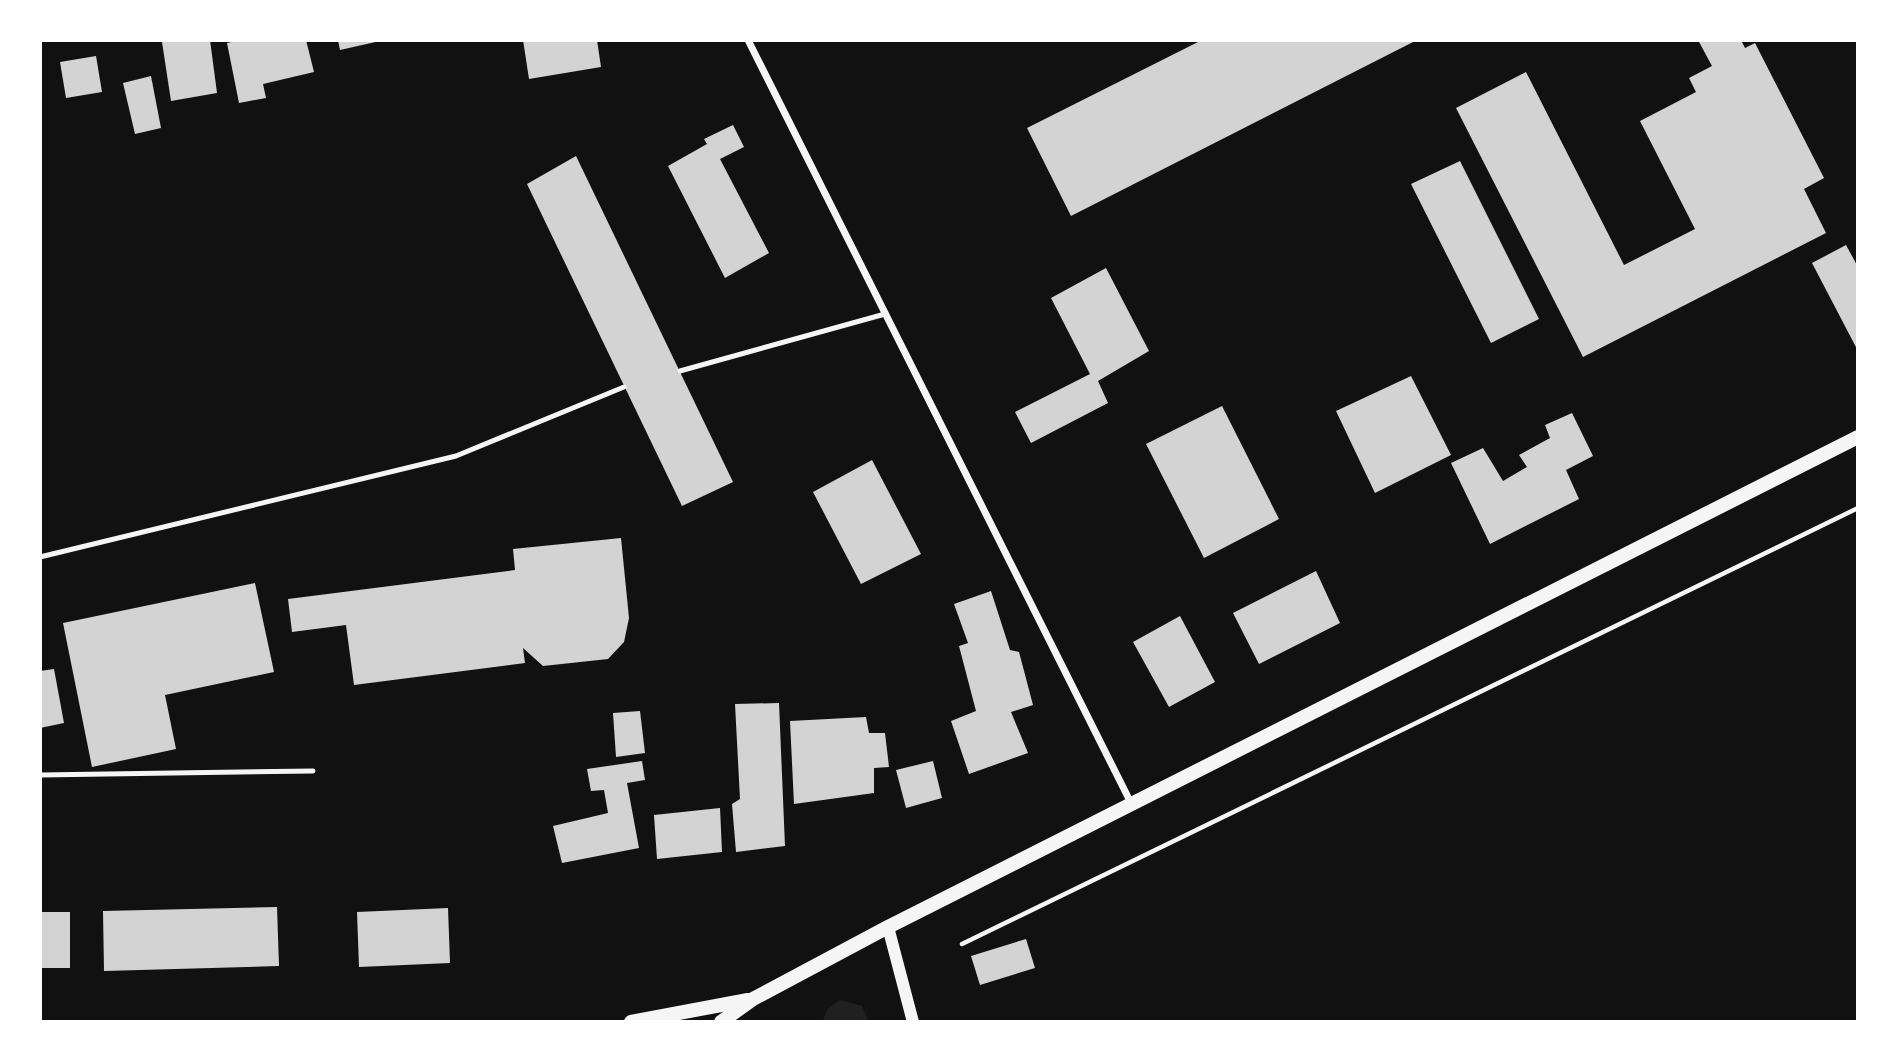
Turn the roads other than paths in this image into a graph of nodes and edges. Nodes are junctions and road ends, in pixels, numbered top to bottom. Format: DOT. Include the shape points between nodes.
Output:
graph roads {
  1 [pos="748,40"];
  2 [pos="885,314"];
  3 [pos="680,371"];
  4 [pos="624,387"];
  5 [pos="1858,437"];
  6 [pos="40,557"];
  7 [pos="313,771"];
  8 [pos="40,775"];
  9 [pos="1132,805"];
  10 [pos="888,927"];
  11 [pos="753,999"];
  12 [pos="631,1022"];
  13 [pos="721,1022"];
  14 [pos="913,1022"];
  1 -- 2 [label="street"];
  2 -- 3 [label="lane"];
  2 -- 9 [label="street"];
  4 -- 6 [label="lane" via="456,456"];
  5 -- 9 [label="main road"];
  7 -- 8 [label="lane"];
  9 -- 10 [label="main road"];
  10 -- 11 [label="main road"];
  10 -- 14 [label="street"];
  11 -- 12 [label="main road"];
  11 -- 13 [label="main road"];
}
